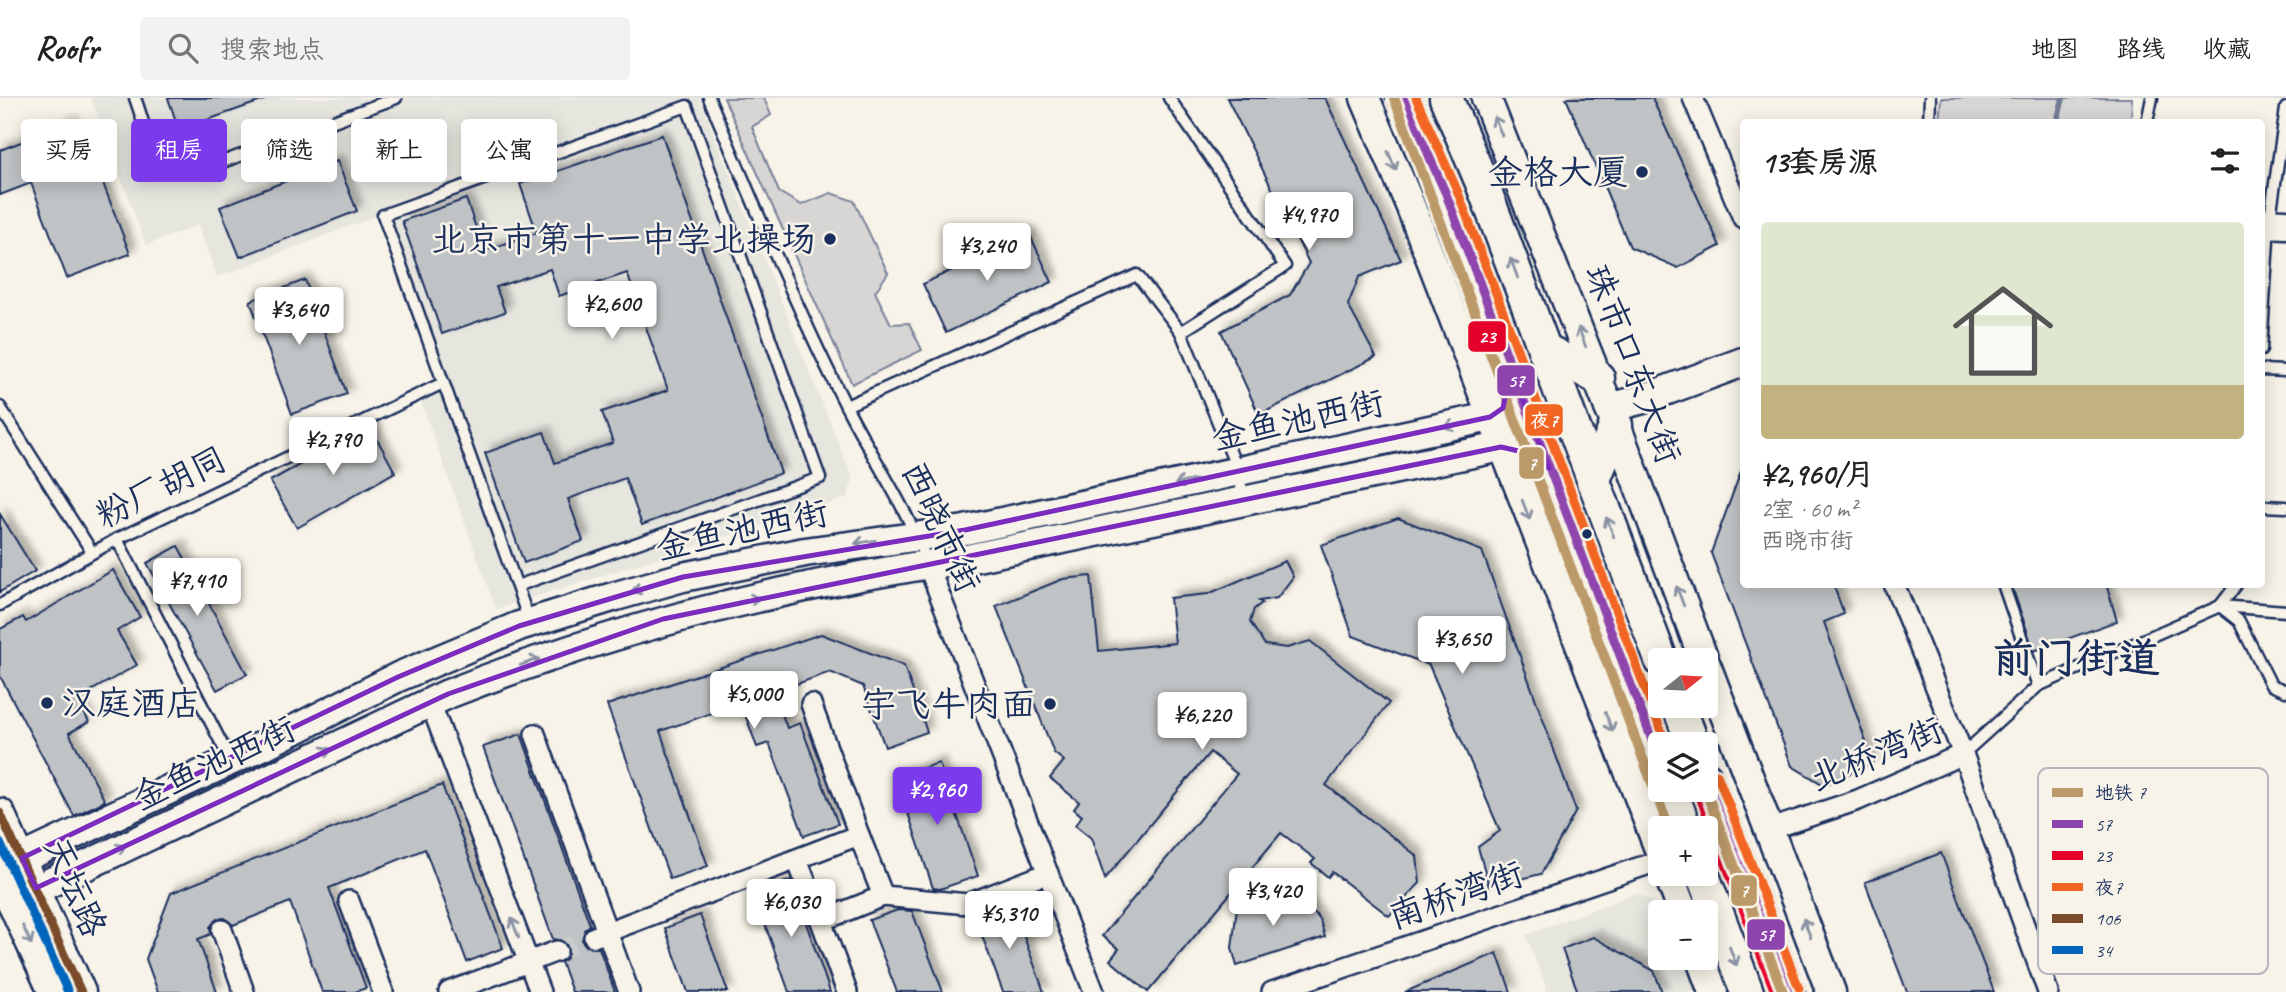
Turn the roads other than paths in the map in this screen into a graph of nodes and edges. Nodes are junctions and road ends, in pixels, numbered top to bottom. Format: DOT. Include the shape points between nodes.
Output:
graph roads {
  1 [pos="135,98"];
  2 [pos="396,98"];
  3 [pos="709,98"];
  4 [pos="1169,98"];
  5 [pos="1365,98"];
  6 [pos="1403,98"];
  7 [pos="1446,98"];
  8 [pos="1486,98"];
  9 [pos="1693,98"];
  10 [pos="1930,98"];
  11 [pos="2152,98"];
  12 [pos="2286,108"];
  13 [pos="1929,119"];
  14 [pos="2148,119"];
  15 [pos="1740,211"];
  16 [pos="2272,224"];
  17 [pos="2265,304"];
  18 [pos="1181,332"];
  19 [pos="1544,349"];
  20 [pos="1740,363"];
  21 [pos="1511,369"];
  22 [pos="2265,370"];
  23 [pos="2286,371"];
  24 [pos="1598,378"];
  25 [pos="443,383"];
  26 [pos="846,406"];
  27 [pos="0,407"];
  28 [pos="1613,416"];
  29 [pos="1490,417"];
  30 [pos="1501,447"];
  31 [pos="1549,468"];
  32 [pos="1238,471"];
  33 [pos="1593,482"];
  34 [pos="1244,500"];
  35 [pos="2265,506"];
  36 [pos="2286,507"];
  37 [pos="917,535"];
  38 [pos="117,539"];
  39 [pos="92,552"];
  40 [pos="928,565"];
  41 [pos="517,586"];
  42 [pos="1896,588"];
  43 [pos="2004,588"];
  44 [pos="2234,588"];
  45 [pos="0,605"];
  46 [pos="2220,606"];
  47 [pos="2286,611"];
  48 [pos="530,622"];
  49 [pos="1656,648"];
  50 [pos="1700,648"];
  51 [pos="2038,686"];
  52 [pos="2286,691"];
  53 [pos="1718,697"];
  54 [pos="430,702"];
  55 [pos="811,704"];
  56 [pos="1649,732"];
  57 [pos="535,734"];
  58 [pos="1964,754"];
  59 [pos="230,760"];
  60 [pos="1715,802"];
  61 [pos="0,813"];
  62 [pos="1648,821"];
  63 [pos="1768,830"];
  64 [pos="859,835"];
  65 [pos="797,860"];
  66 [pos="11,863"];
  67 [pos="1648,864"];
  68 [pos="1048,873"];
  69 [pos="1707,886"];
  70 [pos="36,888"];
  71 [pos="5,889"];
  72 [pos="883,897"];
  73 [pos="349,901"];
  74 [pos="821,921"];
  75 [pos="222,930"];
  76 [pos="601,934"];
  77 [pos="557,951"];
  78 [pos="528,962"];
  79 [pos="2038,964"];
  80 [pos="1705,970"];
  81 [pos="2042,974"];
  82 [pos="53,992"];
  83 [pos="81,992"];
  84 [pos="244,992"];
  85 [pos="383,992"];
  86 [pos="449,992"];
  87 [pos="540,992"];
  88 [pos="629,992"];
  89 [pos="847,992"];
  90 [pos="1094,992"];
  91 [pos="1272,992"];
  92 [pos="1713,992"];
  93 [pos="1746,992"];
  94 [pos="1788,992"];
  95 [pos="1831,992"];
  96 [pos="2048,992"];
  1 -- 2 [label="lane" via="158,160 177,171 198,171"];
  3 -- 26 [label="lane, 西晓市街"];
  4 -- 18 [label="lane" via="1285,266"];
  5 -- 29 [label="street, one-way"];
  6 -- 21 [label="main road" via="1446,194"];
  19 -- 7 [label="main road, one-way"];
  24 -- 8 [label="street, 珠市口东大街, one-way"];
  9 -- 15 [label="street"];
  10 -- 13 [label="lane"];
  11 -- 14 [label="lane"];
  12 -- 16 [label="lane"];
  16 -- 17 [label="lane"];
  18 -- 26 [label="lane" via="1137,275"];
  18 -- 32 [label="lane"];
  19 -- 24 [label="main road"];
  19 -- 33 [label="main road"];
  20 -- 28 [label="street" via="1643,399"];
  21 -- 29 [label="street" via="1503,408"];
  21 -- 31 [label="main road"];
  22 -- 23 [label="lane"];
  24 -- 28 [label="street, 珠市口东大街"];
  25 -- 38 [label="lane, 粉厂胡同"];
  25 -- 41 [label="lane"];
  25 -- 41 [label="lane" via="383,215 687,106 820,478"];
  26 -- 37 [label="lane, 西晓市街"];
  27 -- 39 [label="lane, 粉厂胡同"];
  28 -- 33 [label="main road"];
  50 -- 28 [label="street, 珠市口东大街, one-way"];
  29 -- 30 [label="street"];
  29 -- 32 [label="street, 金鱼池西街, one-way"];
  30 -- 31 [label="street" via="1523,452"];
  30 -- 34 [label="street, 金鱼池西街"];
  30 -- 62 [label="street, one-way"];
  31 -- 56 [label="main road"];
  32 -- 34 [label="lane"];
  32 -- 37 [label="street, 金鱼池西街, one-way" via="965,530"];
  49 -- 33 [label="main road, one-way"];
  34 -- 40 [label="street, 金鱼池西街"];
  35 -- 36 [label="lane"];
  37 -- 40 [label="lane, 西晓市街"];
  37 -- 48 [label="street, 金鱼池西街, one-way" via="683,577"];
  38 -- 39 [label="lane, 粉厂胡同"];
  38 -- 59 [label="lane"];
  39 -- 45 [label="lane, 粉厂胡同"];
  54 -- 40 [label="street, 金鱼池西街, one-way" via="517,666 663,619"];
  40 -- 68 [label="street, 西晓市街"];
  41 -- 48 [label="lane"];
  42 -- 58 [label="street"];
  43 -- 51 [label="lane"];
  44 -- 46 [label="lane"];
  46 -- 47 [label="lane"];
  46 -- 51 [label="lane, 北桥湾街"];
  46 -- 52 [label="lane" via="2239,621 2271,685"];
  48 -- 59 [label="street, 金鱼池西街" via="398,677"];
  51 -- 58 [label="lane, 北桥湾街"];
  53 -- 63 [label="street, 珠市口东大街"];
  70 -- 54 [label="street, 金鱼池西街, one-way"];
  78 -- 54 [label="street, one-way"];
  55 -- 64 [label="street"];
  57 -- 76 [label="street"];
  58 -- 63 [label="street, 北桥湾街" via="1858,800"];
  58 -- 79 [label="street"];
  59 -- 66 [label="street, 金鱼池西街"];
  60 -- 94 [label="main road"];
  61 -- 66 [label="street, 天坛路"];
  95 -- 63 [label="street, 珠市口东大街, one-way"];
  64 -- 65 [label="street"];
  64 -- 72 [label="street"];
  65 -- 74 [label="street"];
  65 -- 76 [label="street"];
  66 -- 70 [label="street, 天坛路"];
  67 -- 91 [label="street, 南桥湾街"];
  68 -- 72 [label="street" via="968,904"];
  68 -- 90 [label="street, 西晓市街"];
  69 -- 93 [label="main road, one-way"];
  70 -- 71 [label="street, 金鱼池西街"];
  70 -- 83 [label="street, 天坛路"];
  71 -- 82 [label="street, 天坛路, one-way"];
  72 -- 74 [label="street"];
  73 -- 85 [label="street"];
  74 -- 89 [label="street"];
  75 -- 84 [label="street"];
  76 -- 88 [label="street"];
  77 -- 78 [label="street"];
  78 -- 86 [label="street"];
  78 -- 87 [label="street"];
  80 -- 92 [label="street"];
  81 -- 96 [label="street"];
}
